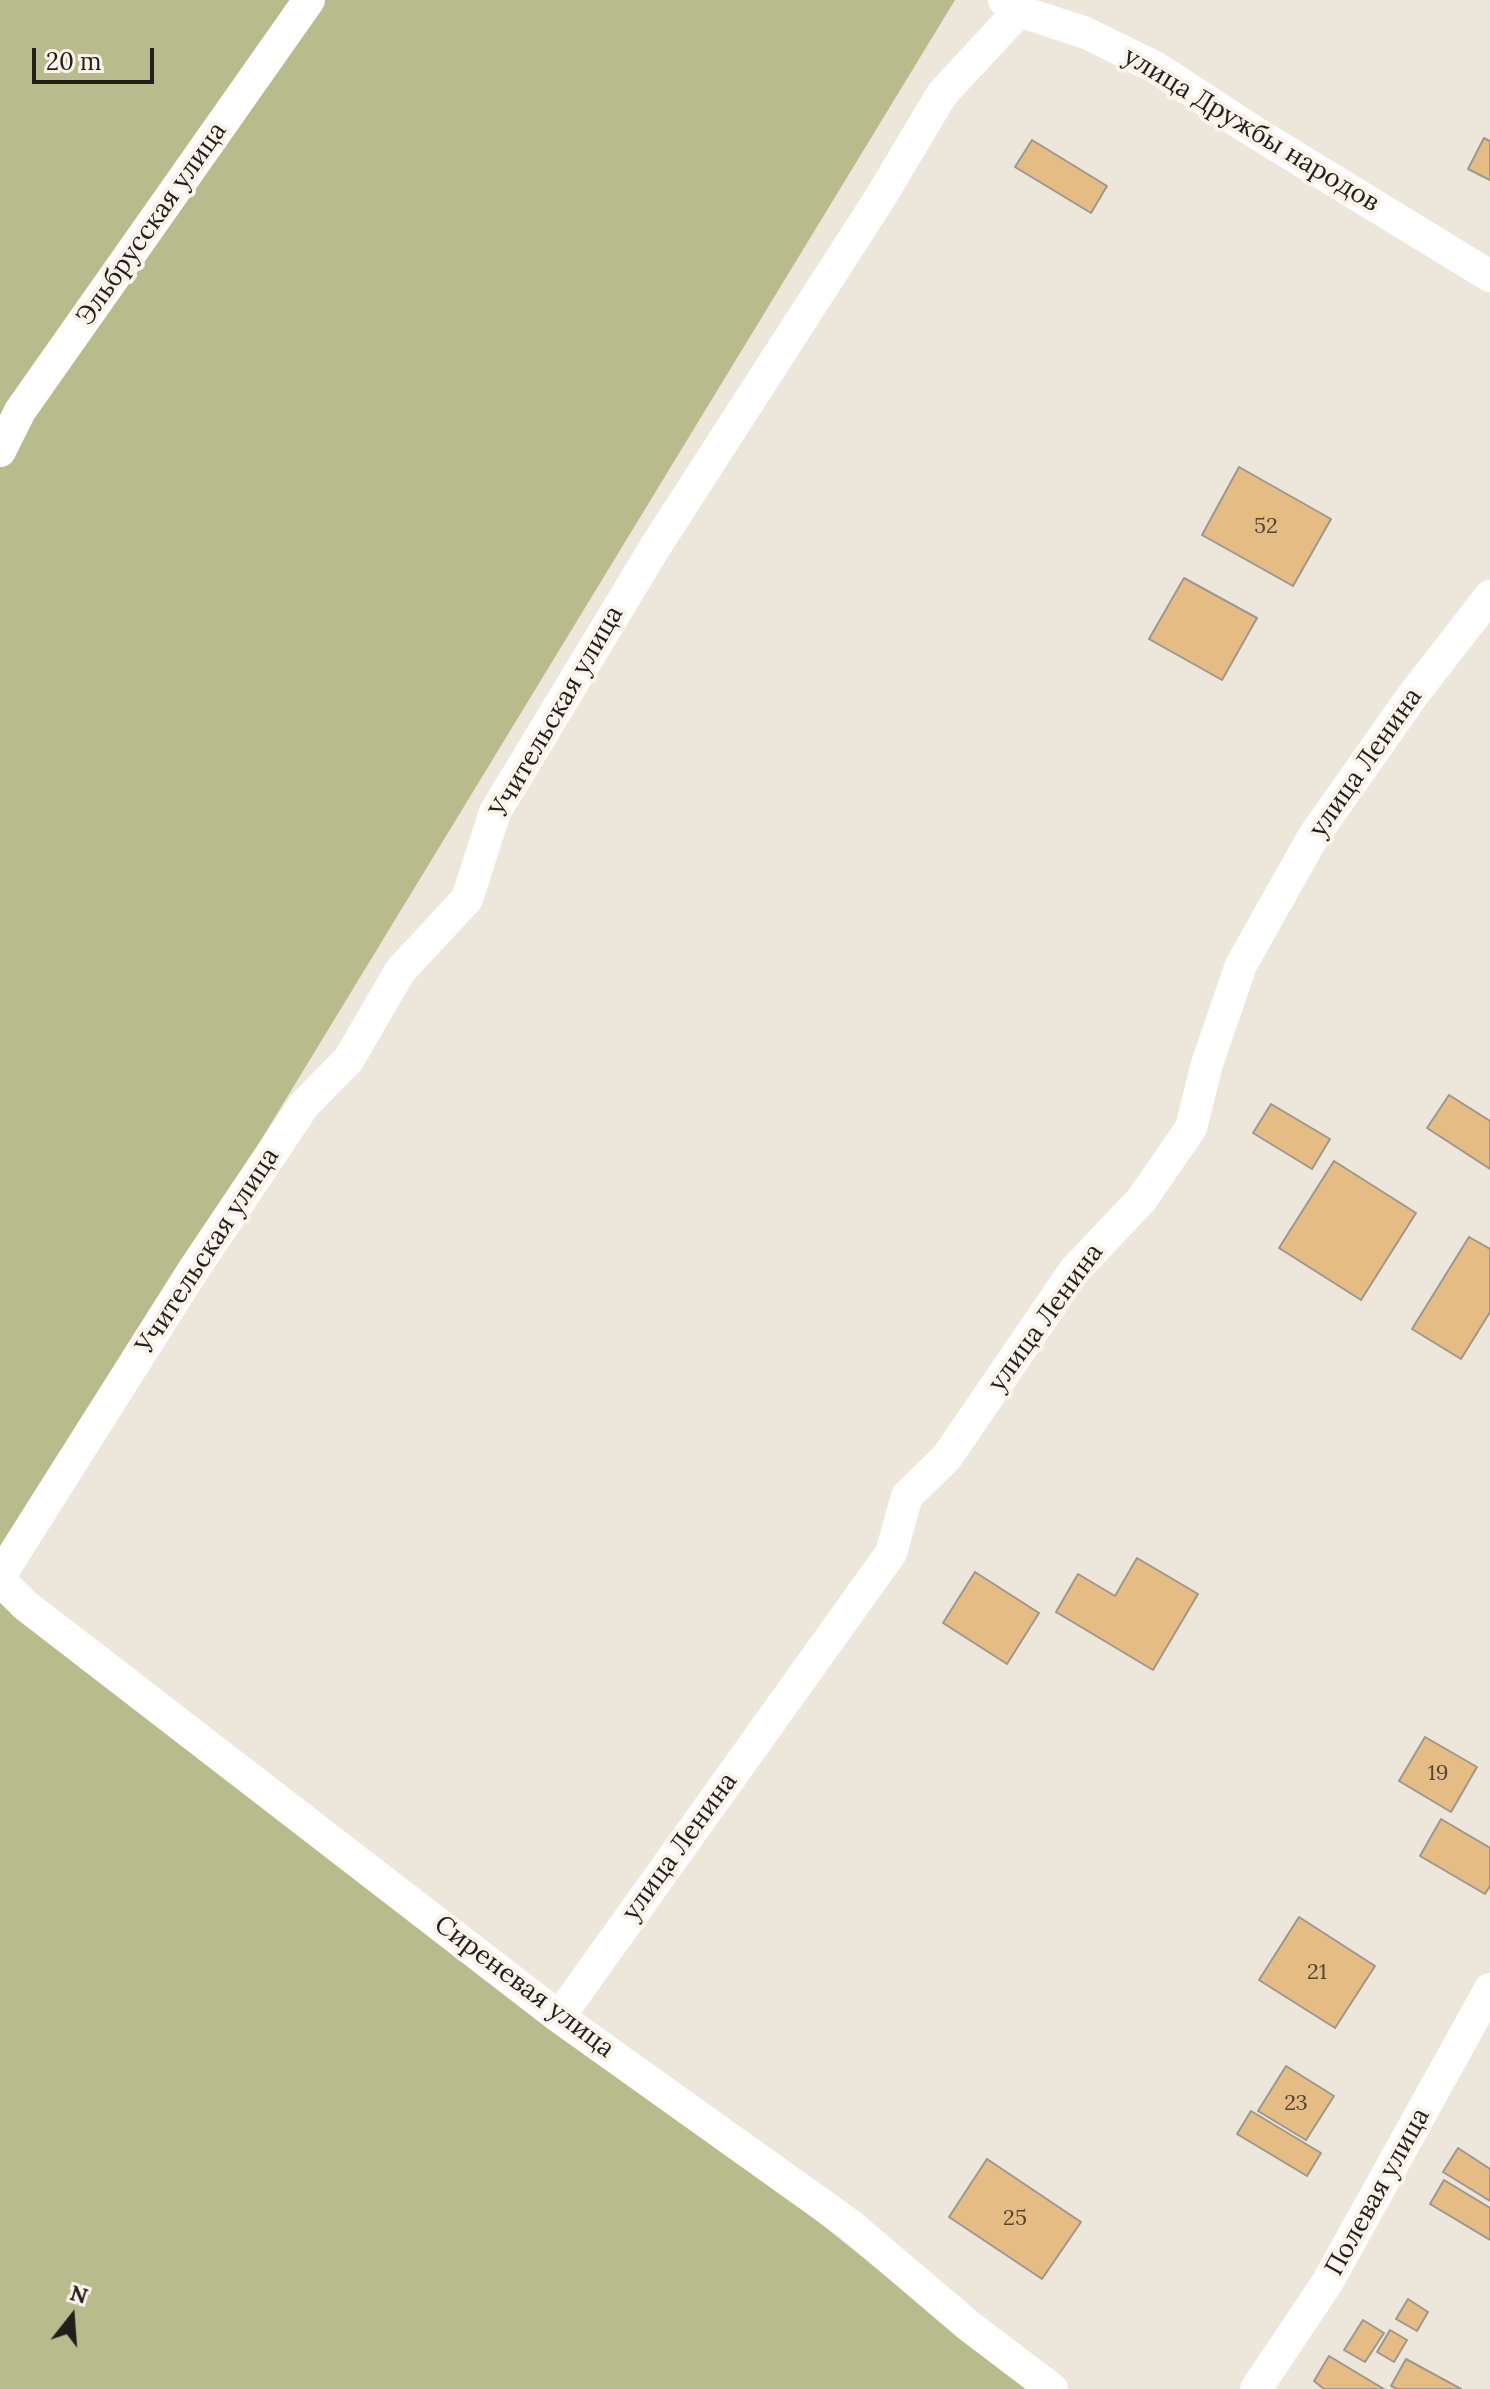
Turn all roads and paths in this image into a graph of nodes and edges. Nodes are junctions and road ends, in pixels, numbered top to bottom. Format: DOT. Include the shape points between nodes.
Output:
graph roads {
  1 [pos="309,0"];
  2 [pos="1012,6"];
  3 [pos="1490,276"];
  4 [pos="0,451"];
  5 [pos="1490,596"];
  6 [pos="0,1578"];
  7 [pos="1490,1989"];
  8 [pos="559,2017"];
  9 [pos="1052,2389"];
  10 [pos="1256,2389"];
  1 -- 4 [label="street, Эльбрусская улица" via="20,411"];
  2 -- 3 [label="street, улица Дружбы народов" via="1086,33 1155,67"];
  2 -- 6 [label="street, Учительская улица" via="942,94 657,544 495,812 467,899 400,971 349,1059 304,1105"];
  5 -- 8 [label="street, улица Ленина" via="1313,837 1241,965 1191,1128 1142,1199 1074,1271 947,1457 907,1496 891,1553"];
  6 -- 8 [label="street, Сиреневая улица" via="25,1605"];
  7 -- 10 [label="street, Полевая улица" via="1327,2283"];
  8 -- 9 [label="street, Сиреневая улица" via="849,2224"];
}
